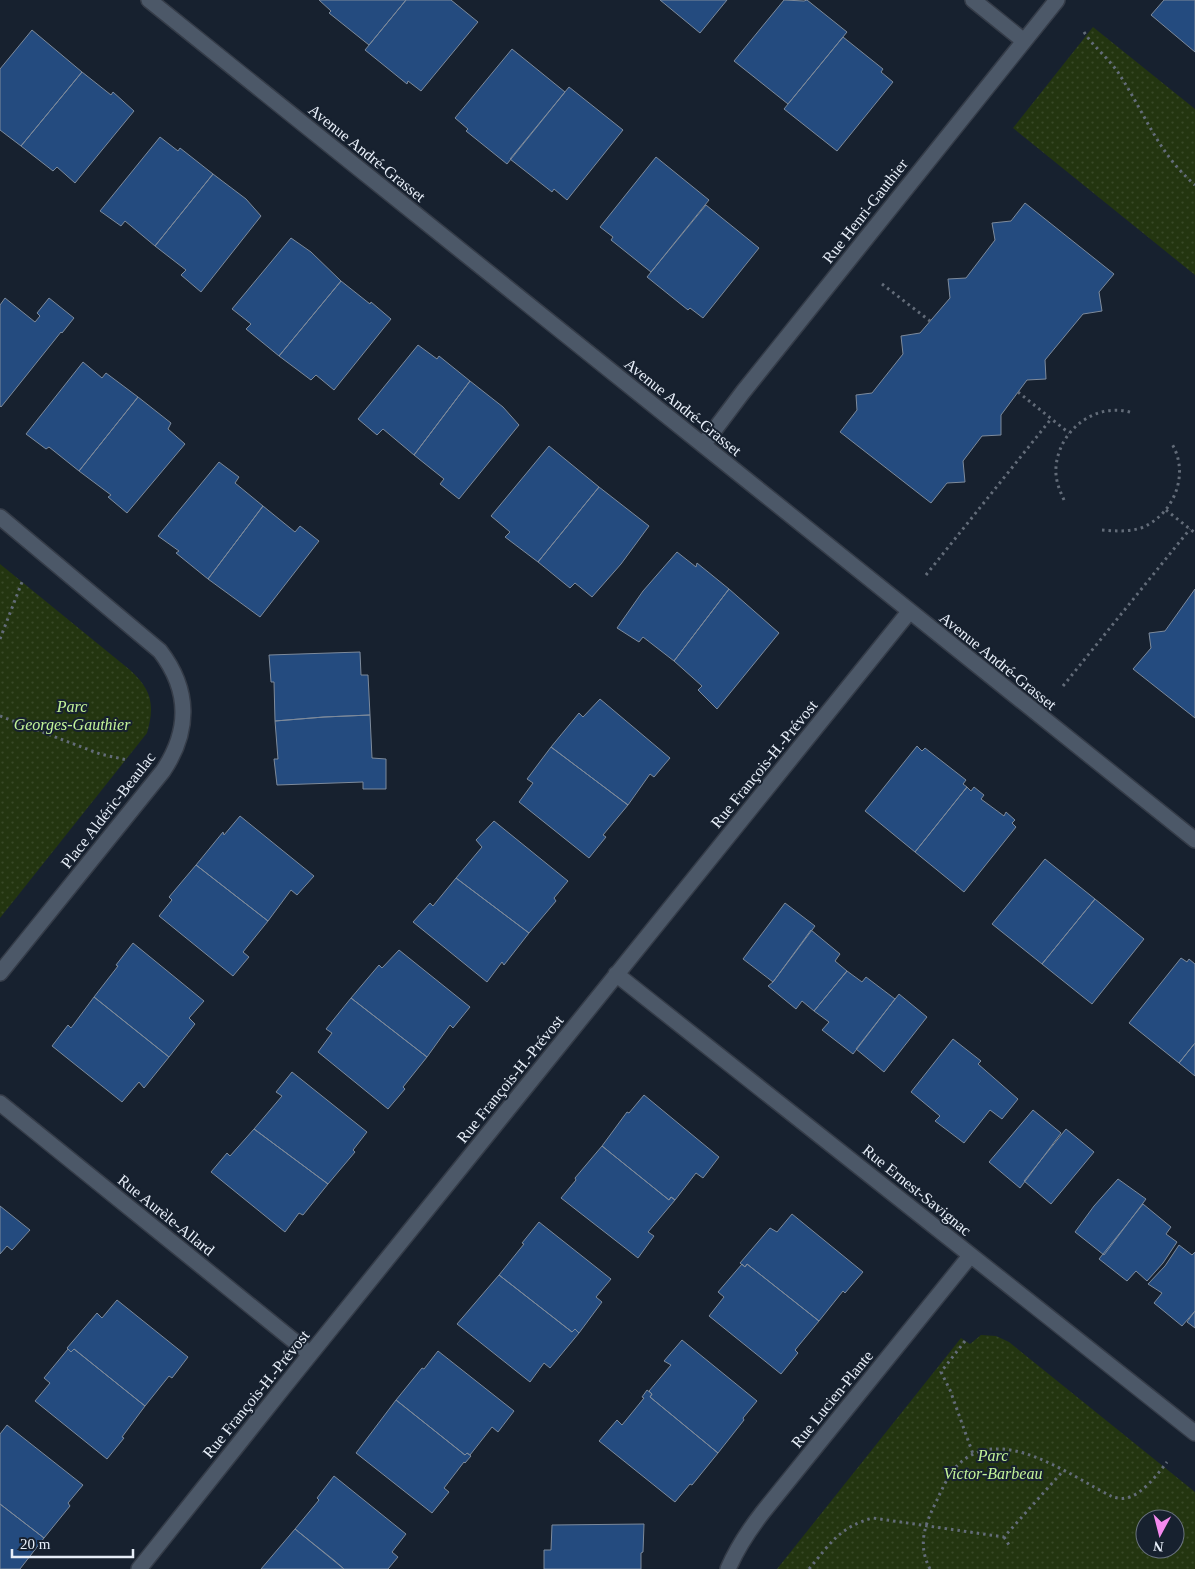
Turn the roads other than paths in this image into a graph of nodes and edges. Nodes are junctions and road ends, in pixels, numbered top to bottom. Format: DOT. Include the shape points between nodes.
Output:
graph roads {
  1 [pos="149,0"];
  2 [pos="973,0"];
  3 [pos="1057,0"];
  4 [pos="1024,41"];
  5 [pos="703,445"];
  6 [pos="0,517"];
  7 [pos="909,612"];
  8 [pos="1195,840"];
  9 [pos="0,973"];
  10 [pos="616,974"];
  11 [pos="0,1103"];
  12 [pos="970,1256"];
  13 [pos="310,1354"];
  14 [pos="1195,1433"];
  15 [pos="139,1569"];
  16 [pos="728,1569"];
  1 -- 5 [label="street, Avenue André-Grasset"];
  2 -- 4 [label="street"];
  3 -- 4 [label="street, Rue Henri-Gauthier"];
  4 -- 5 [label="street, Rue Henri-Gauthier"];
  5 -- 7 [label="street, Avenue André-Grasset"];
  6 -- 9 [label="street, Place Aldéric-Beaulac" via="160,651 176,675 183,718 178,745 163,771"];
  7 -- 8 [label="street, Avenue André-Grasset"];
  7 -- 10 [label="street, Rue François-H.-Prévost"];
  10 -- 12 [label="street, Rue Ernest-Savignac"];
  10 -- 13 [label="street, Rue François-H.-Prévost"];
  11 -- 13 [label="street, Rue Aurèle-Allard"];
  12 -- 14 [label="street, Rue Ernest-Savignac"];
  12 -- 16 [label="street, Rue Lucien-Plante" via="763,1512 744,1538"];
  13 -- 15 [label="street, Rue François-H.-Prévost"];
}
